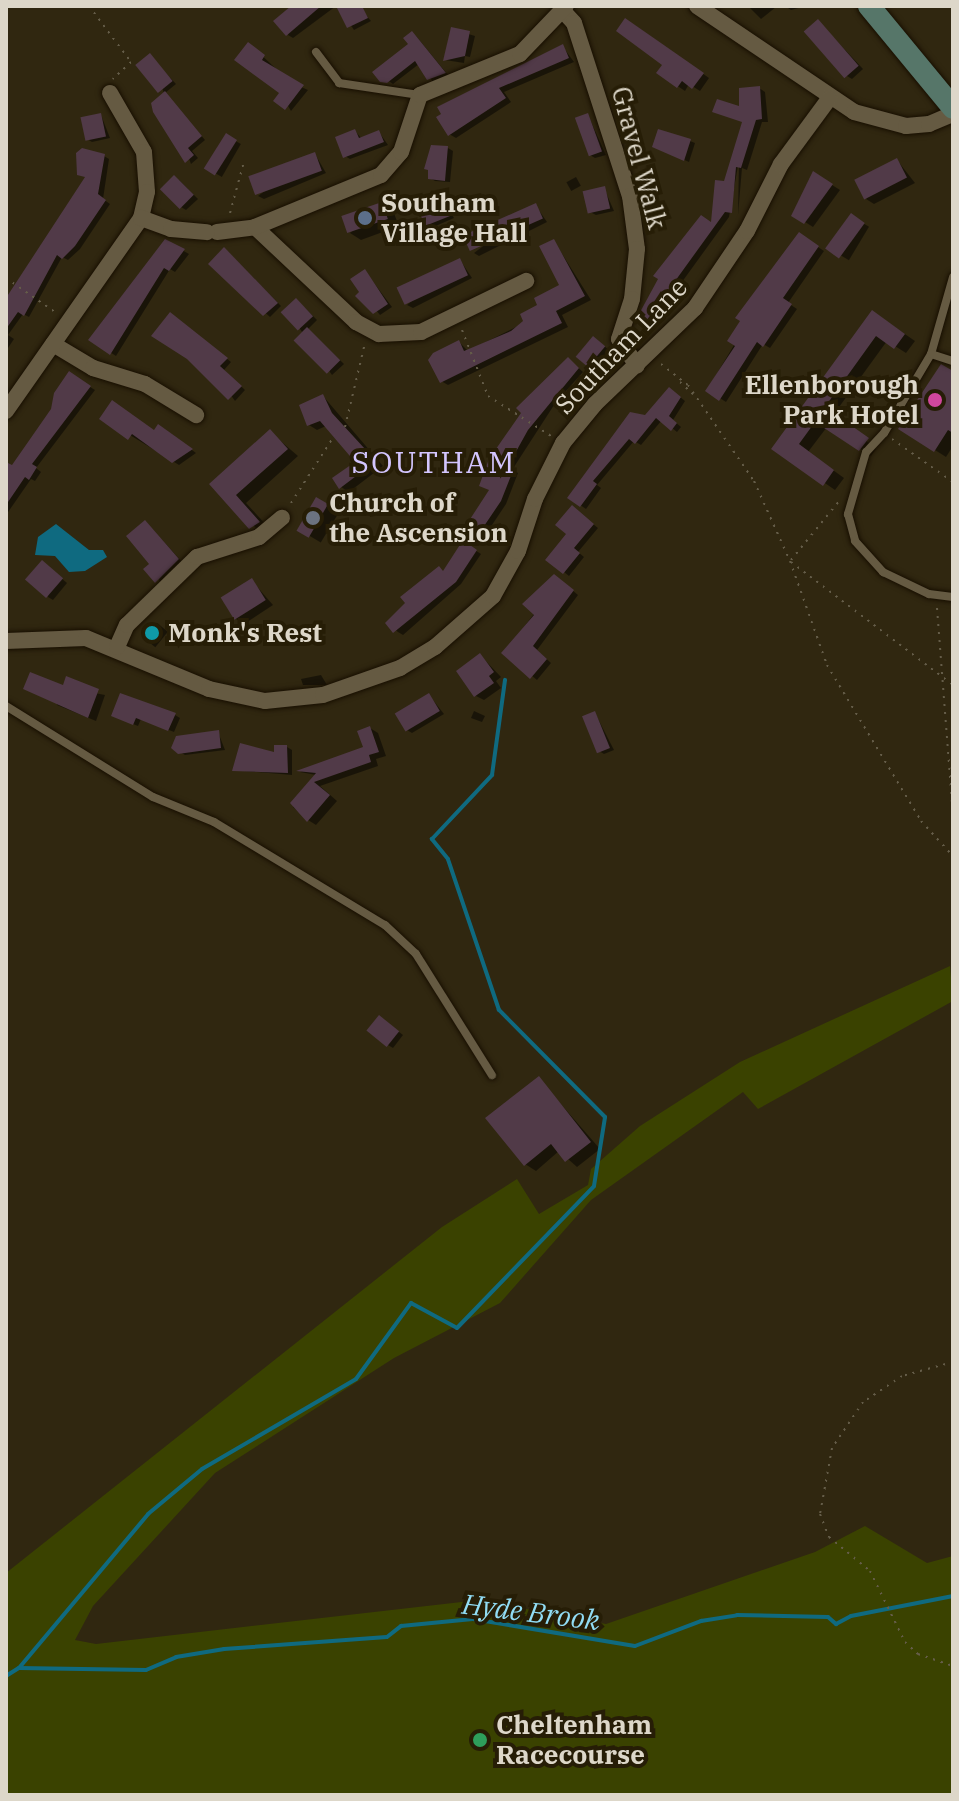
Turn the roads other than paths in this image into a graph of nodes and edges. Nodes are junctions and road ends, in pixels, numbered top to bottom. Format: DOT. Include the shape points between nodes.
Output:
graph roads {
  1 [pos="697,6"];
  2 [pos="869,6"];
  3 [pos="565,8"];
  4 [pos="316,52"];
  5 [pos="110,93"];
  6 [pos="420,95"];
  7 [pos="829,99"];
  8 [pos="953,111"];
  9 [pos="141,218"];
  10 [pos="255,227"];
  11 [pos="953,277"];
  12 [pos="526,281"];
  13 [pos="53,344"];
  14 [pos="931,354"];
  15 [pos="644,360"];
  16 [pos="953,361"];
  17 [pos="6,411"];
  18 [pos="196,415"];
  19 [pos="282,518"];
  20 [pos="953,597"];
  21 [pos="6,641"];
  22 [pos="117,647"];
  23 [pos="6,706"];
  24 [pos="492,1075"];
  1 -- 7 [label="street"];
  2 -- 8 [label="main road"];
  3 -- 6 [label="street" via="520,54"];
  3 -- 15 [label="street, Gravel Walk" via="630,196 637,249 632,299 619,339"];
  4 -- 6 [label="lane" via="339,83"];
  5 -- 9 [label="street" via="144,152 147,192"];
  6 -- 10 [label="street" via="401,152 387,170"];
  7 -- 8 [label="street" via="892,124 929,124"];
  7 -- 15 [label="street, Southam Lane" via="781,164 712,285"];
  9 -- 10 [label="street" via="171,229"];
  9 -- 13 [label="street"];
  10 -- 12 [label="street" via="368,330 412,335"];
  11 -- 14 [label="lane"];
  13 -- 17 [label="street"];
  13 -- 18 [label="street" via="93,368 145,384"];
  14 -- 16 [label="lane"];
  14 -- 20 [label="lane" via="884,433 866,452 848,514 866,558 905,584"];
  15 -- 22 [label="street, Southam Lane" via="563,443 545,475 514,562 493,596 465,625 400,668 323,695 265,701 209,689"];
  19 -- 22 [label="street" via="259,537 197,557 127,625"];
  21 -- 22 [label="street, Southam Lane" via="54,636"];
  23 -- 24 [label="lane" via="153,797 214,822 385,925 416,954"];
}
